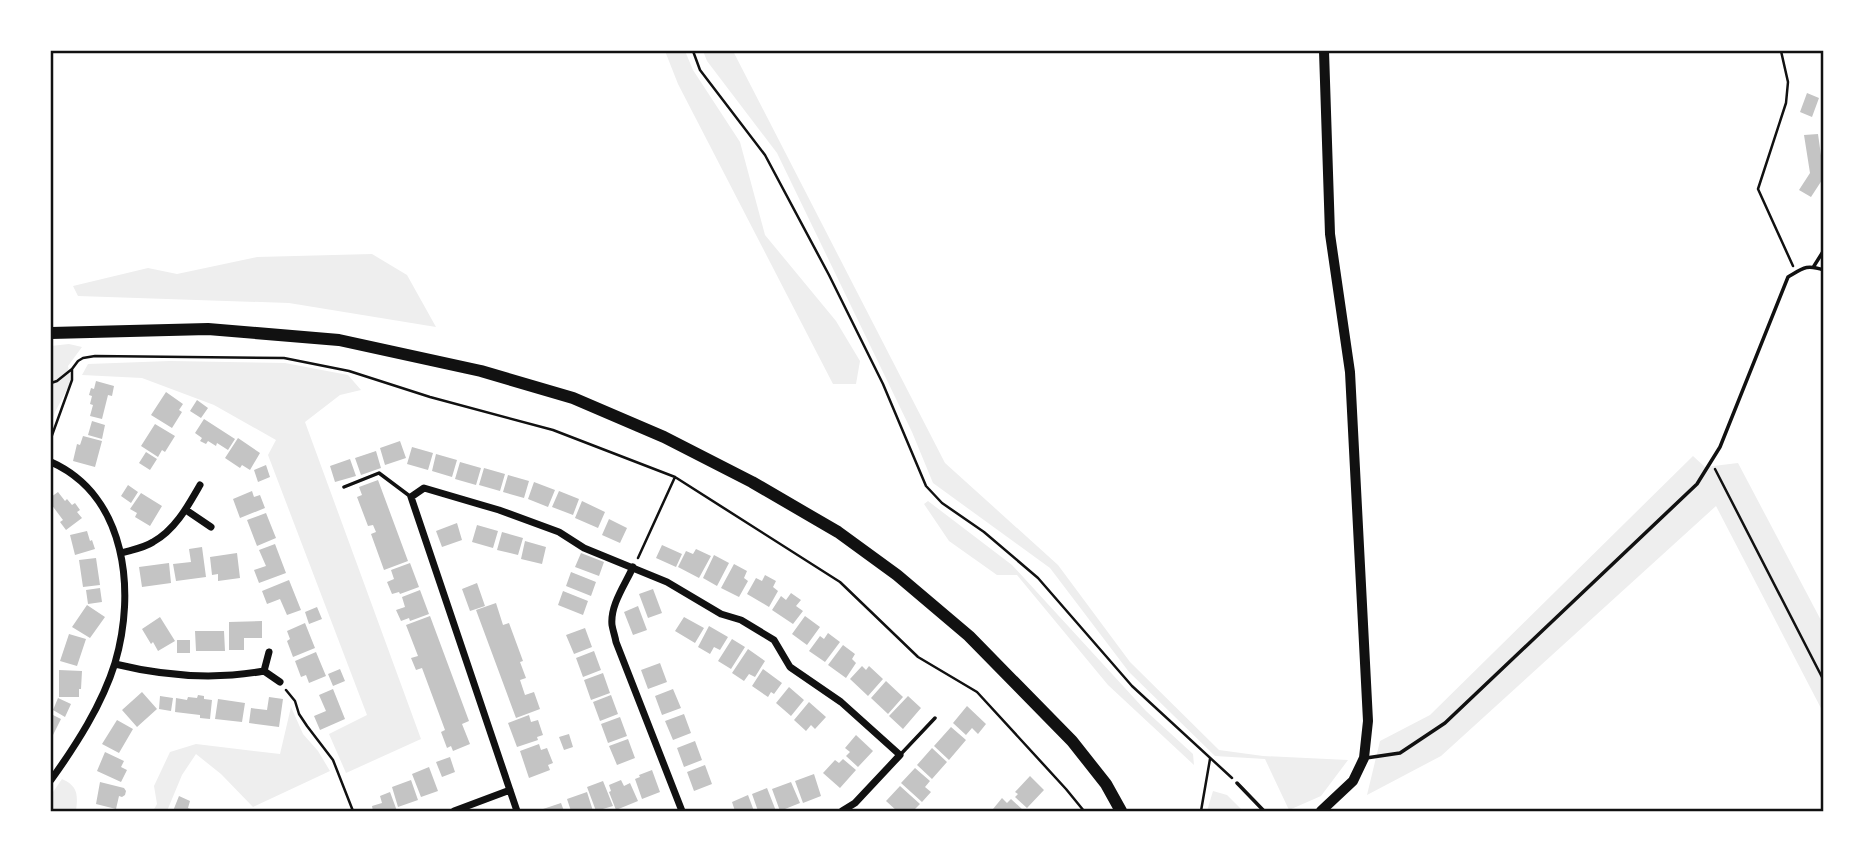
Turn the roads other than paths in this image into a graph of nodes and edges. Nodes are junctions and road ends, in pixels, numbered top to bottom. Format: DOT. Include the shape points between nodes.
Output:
graph roads {
  1 [pos="1324,51"];
  2 [pos="1824,250"];
  3 [pos="1814,267"];
  4 [pos="1824,270"];
  5 [pos="51,333"];
  6 [pos="51,463"];
  7 [pos="200,485"];
  8 [pos="344,487"];
  9 [pos="411,497"];
  10 [pos="186,510"];
  11 [pos="211,527"];
  12 [pos="121,553"];
  13 [pos="633,567"];
  14 [pos="269,652"];
  15 [pos="115,664"];
  16 [pos="264,671"];
  17 [pos="279,682"];
  18 [pos="935,718"];
  19 [pos="900,755"];
  20 [pos="1364,758"];
  21 [pos="51,780"];
  22 [pos="1237,783"];
  23 [pos="510,790"];
  24 [pos="454,811"];
  25 [pos="517,811"];
  26 [pos="682,811"];
  27 [pos="842,811"];
  28 [pos="1121,811"];
  29 [pos="1264,811"];
  30 [pos="1321,811"];
  1 -- 20 [label="main road" via="1330,234 1350,385 1368,721"];
  2 -- 3 [label="lane"];
  3 -- 4 [label="lane"];
  3 -- 20 [label="lane" via="1806,266 1788,277 1720,447 1697,484 1445,723 1400,753"];
  5 -- 28 [label="main road" via="208,329 339,340 481,371 559,394 664,438 838,532 897,575 969,636 1072,741"];
  6 -- 12 [label="street" via="81,481 95,497"];
  7 -- 10 [label="street"];
  8 -- 9 [label="lane" via="379,473"];
  9 -- 13 [label="street" via="424,488 499,510"];
  9 -- 23 [label="street"];
  10 -- 11 [label="street"];
  10 -- 12 [label="street" via="152,543"];
  12 -- 15 [label="street" via="124,617"];
  13 -- 19 [label="street" via="774,640 790,667 841,702"];
  13 -- 26 [label="street" via="612,625"];
  14 -- 16 [label="street"];
  15 -- 16 [label="street" via="146,672 209,677"];
  15 -- 21 [label="street" via="86,726"];
  16 -- 17 [label="street"];
  18 -- 19 [label="lane"];
  19 -- 27 [label="street"];
  20 -- 30 [label="main road" via="1353,781"];
  22 -- 29 [label="lane"];
  23 -- 24 [label="street"];
  23 -- 25 [label="street"];
}
